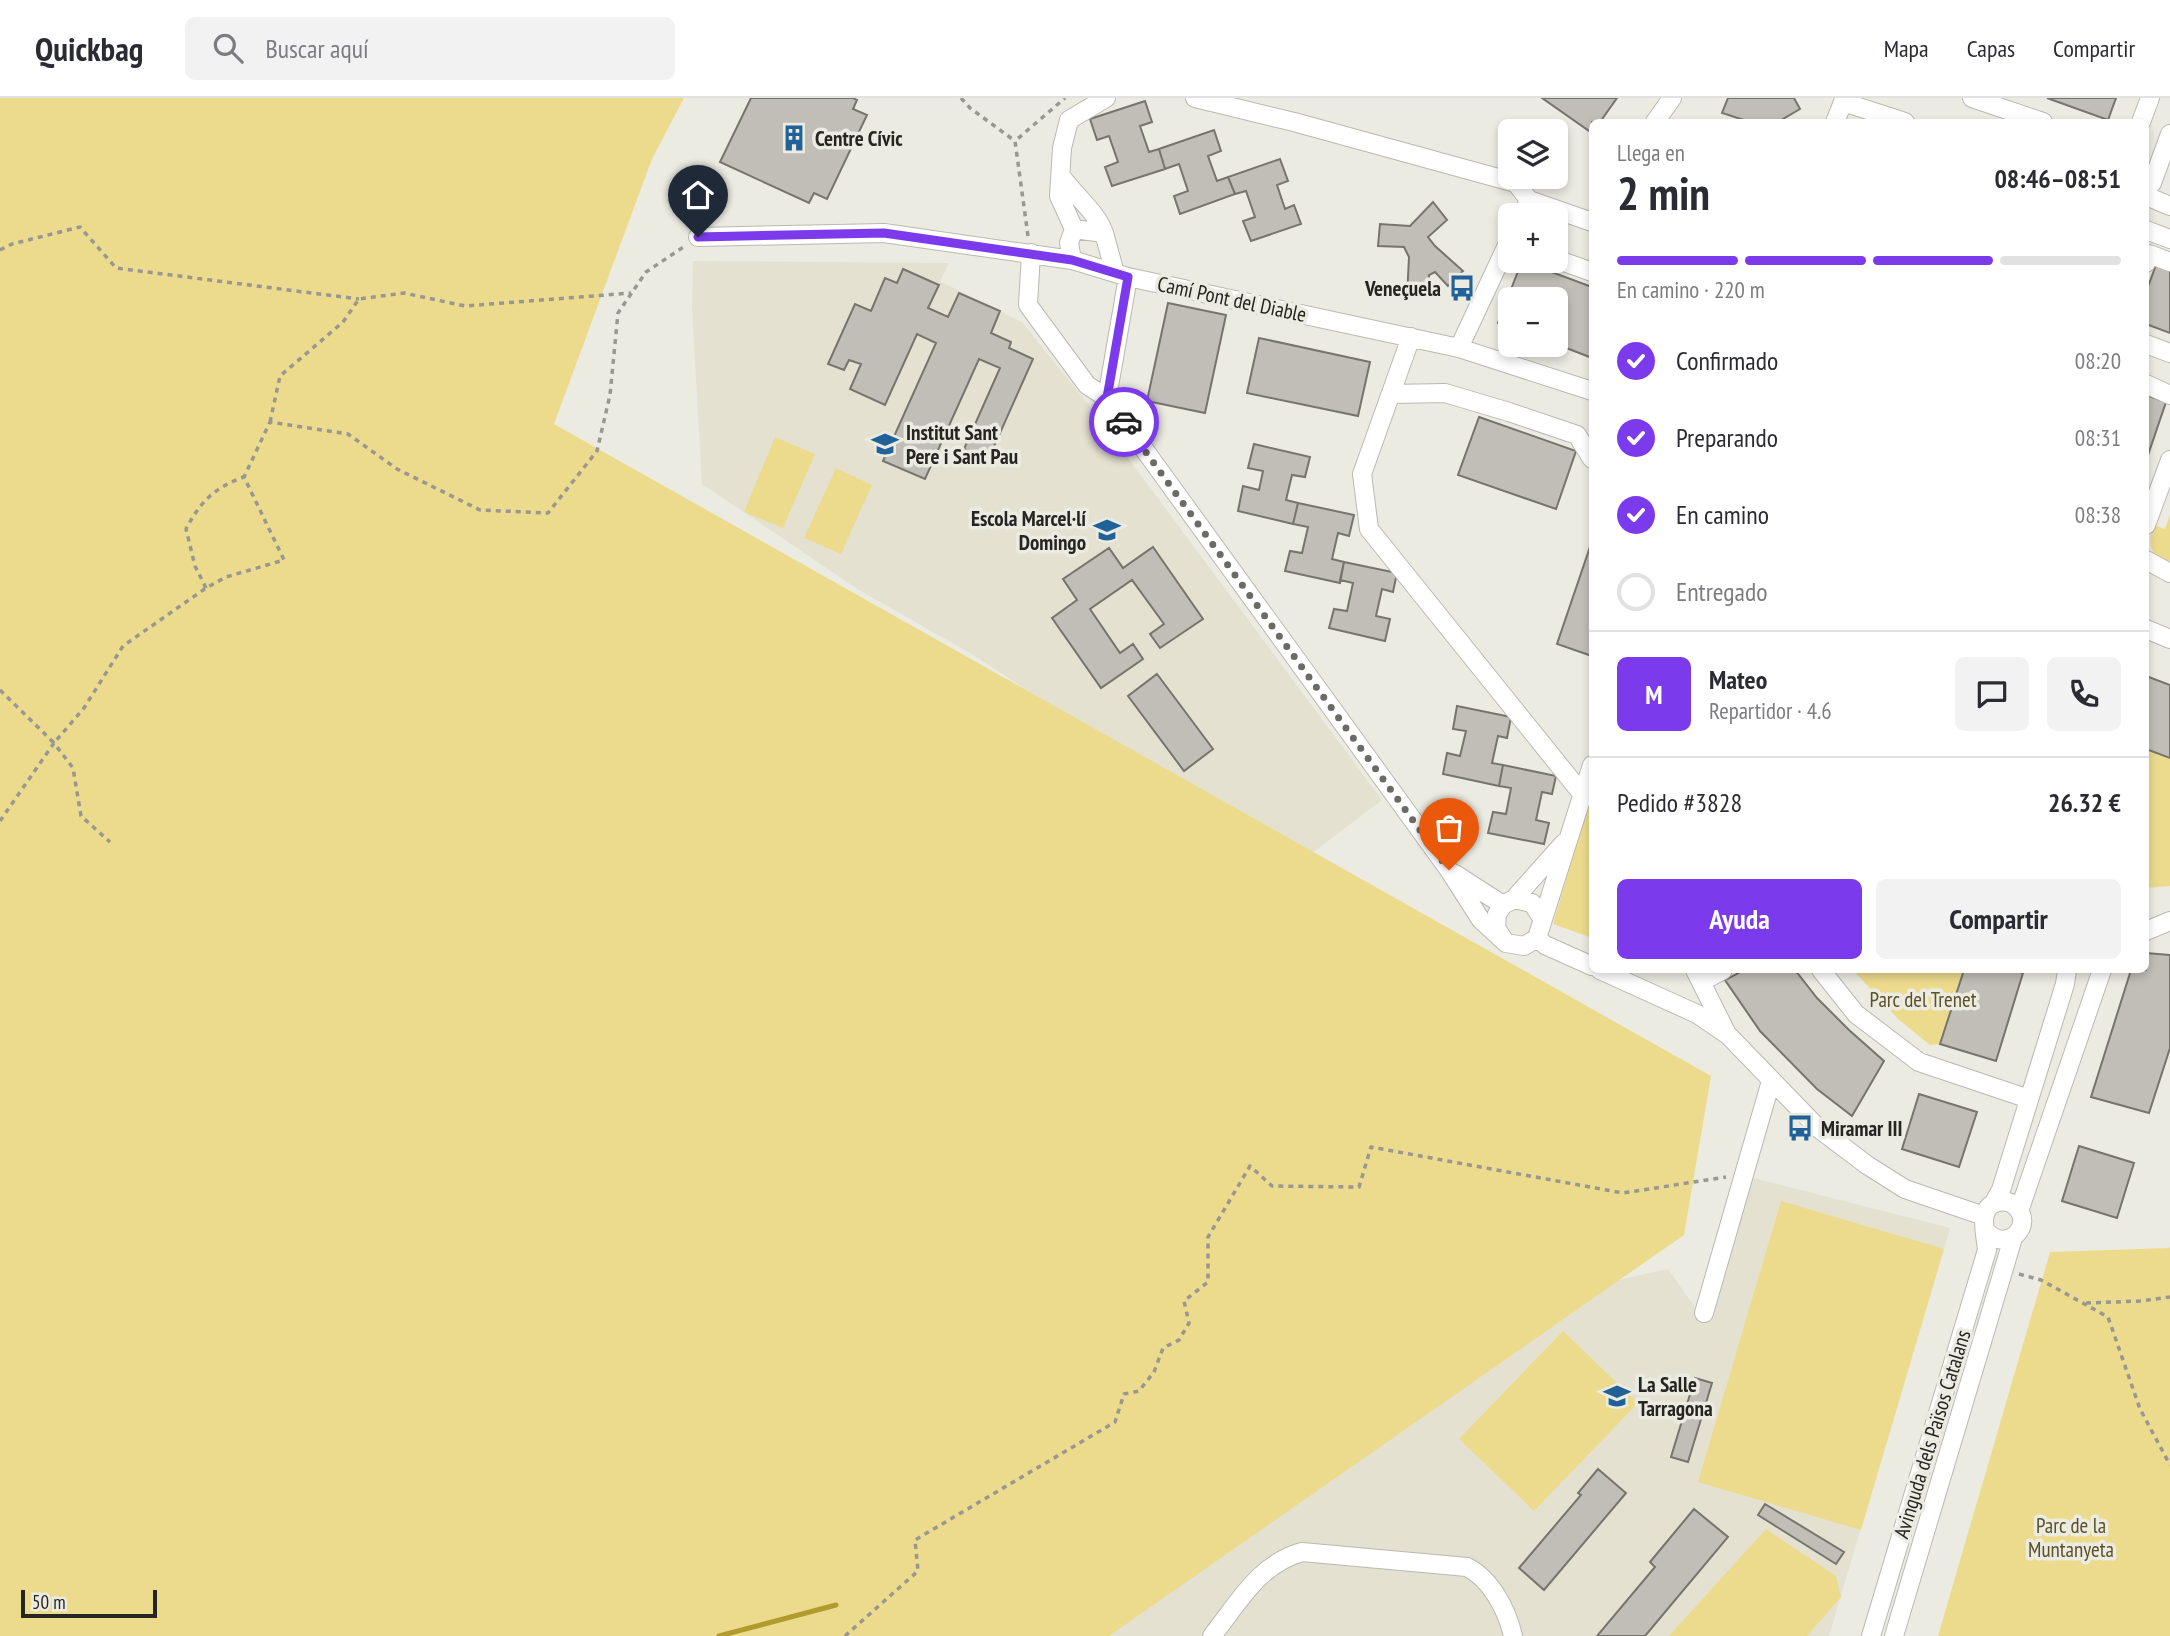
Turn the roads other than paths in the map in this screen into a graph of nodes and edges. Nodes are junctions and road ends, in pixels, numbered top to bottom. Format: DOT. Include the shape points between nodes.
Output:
graph roads {
  1 [pos="1106,98"];
  2 [pos="1195,98"];
  3 [pos="1672,98"];
  4 [pos="1972,98"];
  5 [pos="2150,98"];
  6 [pos="1836,108"];
  7 [pos="1657,119"];
  8 [pos="1890,119"];
  9 [pos="2034,119"];
  10 [pos="2142,119"];
  11 [pos="2170,134"];
  12 [pos="1061,176"];
  13 [pos="2149,185"];
  14 [pos="2149,197"];
  15 [pos="1523,203"];
  16 [pos="2170,206"];
  17 [pos="1568,215"];
  18 [pos="1589,218"];
  19 [pos="1074,229"];
  20 [pos="2149,231"];
  21 [pos="1104,233"];
  22 [pos="698,237"];
  23 [pos="2170,239"];
  24 [pos="1031,253"];
  25 [pos="2149,254"];
  26 [pos="1072,260"];
  27 [pos="2170,262"];
  28 [pos="1568,263"];
  29 [pos="1498,266"];
  30 [pos="1589,271"];
  31 [pos="1121,275"];
  32 [pos="1411,337"];
  33 [pos="2149,345"];
  34 [pos="1459,348"];
  35 [pos="2170,353"];
  36 [pos="2149,385"];
  37 [pos="1589,390"];
  38 [pos="1391,394"];
  39 [pos="2170,395"];
  40 [pos="1107,398"];
  41 [pos="1589,454"];
  42 [pos="2170,460"];
  43 [pos="2149,517"];
  44 [pos="2149,561"];
  45 [pos="2170,573"];
  46 [pos="2149,630"];
  47 [pos="2170,639"];
  48 [pos="1589,775"];
  49 [pos="1583,795"];
  50 [pos="1569,838"];
  51 [pos="1449,870"];
  52 [pos="1509,902"];
  53 [pos="1542,918"];
  54 [pos="2170,921"];
  55 [pos="2149,930"];
  56 [pos="1537,938"];
  57 [pos="1506,943"];
  58 [pos="1589,965"];
  59 [pos="1607,973"];
  60 [pos="1823,973"];
  61 [pos="2067,973"];
  62 [pos="2101,973"];
  63 [pos="1698,976"];
  64 [pos="1728,1035"];
  65 [pos="1771,1081"];
  66 [pos="2029,1099"];
  67 [pos="2019,1211"];
  68 [pos="1987,1217"];
  69 [pos="2013,1238"];
  70 [pos="1704,1313"];
  71 [pos="1212,1636"];
  72 [pos="1513,1636"];
  73 [pos="1871,1636"];
  74 [pos="1894,1636"];
  1 -- 12 [label="street" via="1069,120"];
  2 -- 15 [label="street" via="1516,183"];
  3 -- 7 [label="street"];
  4 -- 9 [label="street"];
  5 -- 10 [label="street"];
  6 -- 8 [label="street"];
  11 -- 13 [label="street"];
  12 -- 19 [label="street" via="1059,196"];
  12 -- 21 [label="street" via="1099,219"];
  14 -- 16 [label="street"];
  17 -- 18 [label="street"];
  19 -- 21 [label="street"];
  19 -- 26 [label="street" via="1069,243"];
  20 -- 23 [label="street"];
  21 -- 31 [label="street"];
  22 -- 24 [label="street, Camí Pont del Diable" via="884,233"];
  24 -- 26 [label="street, Camí Pont del Diable"];
  24 -- 40 [label="street" via="1028,305 1087,385"];
  25 -- 27 [label="street"];
  26 -- 31 [label="street, Camí Pont del Diable"];
  28 -- 30 [label="street"];
  29 -- 34 [label="street"];
  31 -- 32 [label="street, Camí Pont del Diable"];
  31 -- 40 [label="street"];
  32 -- 34 [label="street, Camí Pont del Diable"];
  32 -- 38 [label="street"];
  33 -- 35 [label="street"];
  34 -- 37 [label="street, Camí Pont del Diable"];
  36 -- 39 [label="street"];
  38 -- 41 [label="street" via="1445,393 1509,412 1577,435"];
  38 -- 49 [label="street" via="1362,474 1369,529"];
  40 -- 51 [label="street"];
  42 -- 43 [label="street"];
  44 -- 45 [label="street"];
  46 -- 47 [label="street"];
  48 -- 49 [label="street"];
  49 -- 50 [label="street"];
  50 -- 52 [label="street"];
  50 -- 53 [label="street"];
  51 -- 52 [label="street"];
  51 -- 57 [label="street" via="1481,920"];
  52 -- 53 [label="street" via="1532,903"];
  52 -- 57 [label="street" via="1497,914 1496,928"];
  53 -- 56 [label="street"];
  54 -- 55 [label="street"];
  56 -- 57 [label="street" via="1524,946"];
  56 -- 58 [label="street"];
  59 -- 64 [label="street" via="1697,1014"];
  60 -- 66 [label="street" via="1856,1014 1919,1062"];
  61 -- 66 [label="street, Avinguda dels Països Catalans"];
  62 -- 67 [label="street"];
  63 -- 64 [label="street"];
  64 -- 65 [label="street"];
  65 -- 68 [label="street" via="1841,1147 1905,1189"];
  65 -- 70 [label="street"];
  66 -- 68 [label="street, Avinguda dels Països Catalans" via="2001,1190"];
  67 -- 68 [label="street" via="2010,1203 1998,1202"];
  67 -- 69 [label="street" via="2021,1228"];
  68 -- 69 [label="street" via="1990,1236"];
  68 -- 73 [label="street, Avinguda dels Països Catalans" via="1987,1250"];
  69 -- 74 [label="street, Avinguda dels Països Catalans"];
  71 -- 72 [label="street" via="1263,1572 1284,1557 1302,1552 1467,1567 1485,1580"];
}
